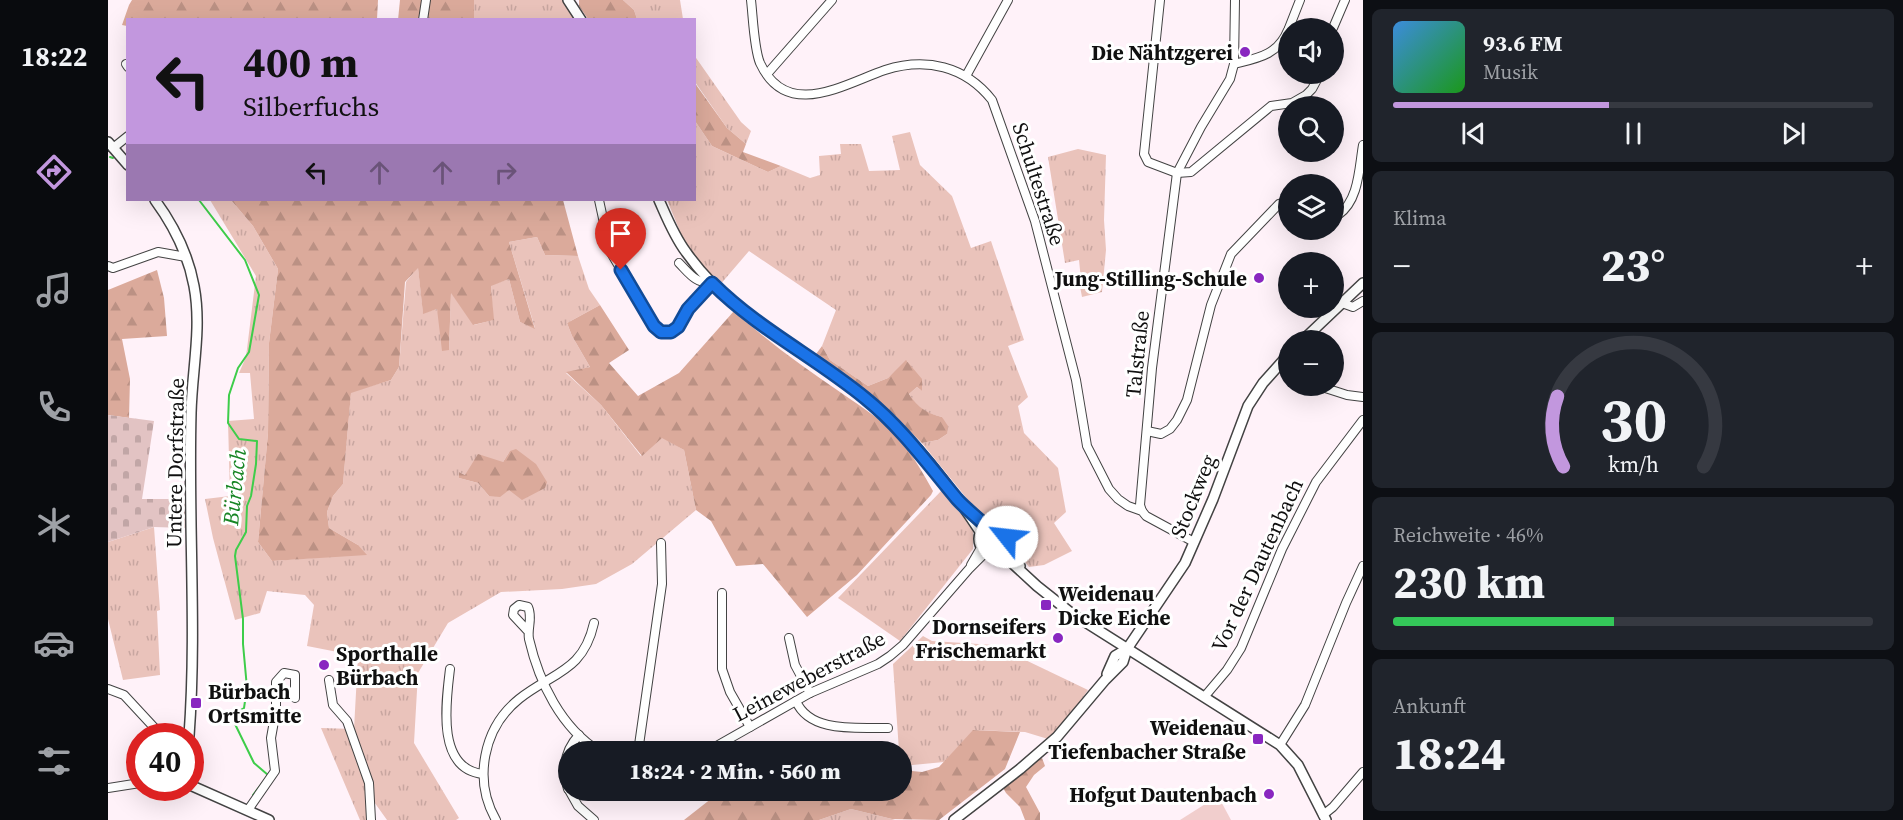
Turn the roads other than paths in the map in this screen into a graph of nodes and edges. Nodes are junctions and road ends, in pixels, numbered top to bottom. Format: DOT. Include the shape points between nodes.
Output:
graph roads {
  1 [pos="426,0"];
  2 [pos="568,0"];
  3 [pos="751,0"];
  4 [pos="1008,0"];
  5 [pos="1160,0"];
  6 [pos="1235,0"];
  7 [pos="1300,0"];
  8 [pos="1345,0"];
  9 [pos="829,2"];
  10 [pos="423,18"];
  11 [pos="580,18"];
  12 [pos="1293,18"];
  13 [pos="1337,18"];
  14 [pos="1278,47"];
  15 [pos="1234,64"];
  16 [pos="767,74"];
  17 [pos="966,76"];
  18 [pos="1315,84"];
  19 [pos="126,137"];
  20 [pos="110,145"];
  21 [pos="1363,145"];
  22 [pos="126,163"];
  23 [pos="1177,172"];
  24 [pos="156,201"];
  25 [pos="598,201"];
  26 [pos="660,201"];
  27 [pos="1278,205"];
  28 [pos="1344,210"];
  29 [pos="186,257"];
  30 [pos="679,263"];
  31 [pos="108,266"];
  32 [pos="712,283"];
  33 [pos="1363,283"];
  34 [pos="1344,301"];
  35 [pos="1363,302"];
  36 [pos="1344,304"];
  37 [pos="1326,318"];
  38 [pos="1313,330"];
  39 [pos="1278,366"];
  40 [pos="1344,394"];
  41 [pos="1363,398"];
  42 [pos="1363,420"];
  43 [pos="1147,431"];
  44 [pos="1142,511"];
  45 [pos="984,530"];
  46 [pos="1194,542"];
  47 [pos="661,543"];
  48 [pos="984,549"];
  49 [pos="1002,549"];
  50 [pos="1363,566"];
  51 [pos="722,593"];
  52 [pos="594,623"];
  53 [pos="527,630"];
  54 [pos="789,638"];
  55 [pos="1127,649"];
  56 [pos="450,669"];
  57 [pos="329,680"];
  58 [pos="543,684"];
  59 [pos="108,689"];
  60 [pos="810,693"];
  61 [pos="1205,696"];
  62 [pos="295,698"];
  63 [pos="796,701"];
  64 [pos="150,723"];
  65 [pos="189,723"];
  66 [pos="750,727"];
  67 [pos="888,728"];
  68 [pos="579,735"];
  69 [pos="574,741"];
  70 [pos="586,741"];
  71 [pos="640,741"];
  72 [pos="725,741"];
  73 [pos="1280,745"];
  74 [pos="1363,772"];
  75 [pos="483,774"];
  76 [pos="126,785"];
  77 [pos="108,788"];
  78 [pos="204,791"];
  79 [pos="575,801"];
  80 [pos="248,810"];
  81 [pos="1325,818"];
  82 [pos="269,820"];
  83 [pos="371,820"];
  84 [pos="496,820"];
  85 [pos="594,820"];
  86 [pos="954,820"];
  1 -- 10 [label="street"];
  2 -- 11 [label="street"];
  3 -- 16 [label="street" via="759,61"];
  4 -- 17 [label="street"];
  5 -- 23 [label="street" via="1144,154 1148,162"];
  6 -- 15 [label="street, Talstraße"];
  7 -- 12 [label="street"];
  8 -- 13 [label="street"];
  9 -- 16 [label="street"];
  14 -- 15 [label="street" via="1264,57"];
  15 -- 23 [label="street, Talstraße" via="1230,79"];
  16 -- 17 [label="street, Schultestraße" via="781,89 808,94 831,92 902,67 942,66"];
  17 -- 44 [label="street, Schultestraße" via="992,100 1035,221 1076,380 1088,446 1109,489 1128,506"];
  18 -- 23 [label="street" via="1292,103 1271,106 1191,172"];
  19 -- 20 [label="street"];
  20 -- 22 [label="street"];
  21 -- 28 [label="street" via="1353,197"];
  23 -- 43 [label="street, Talstraße"];
  24 -- 29 [label="street, Untere Dorfstraße" via="172,224"];
  25 -- 32 [label="street" via="610,251 661,332 678,327 688,309"];
  26 -- 32 [label="street" via="682,246"];
  27 -- 43 [label="street" via="1231,254 1211,305 1182,410 1170,429 1161,434"];
  29 -- 31 [label="street" via="158,252 113,268"];
  29 -- 65 [label="street, Untere Dorfstraße" via="197,311 191,412"];
  30 -- 32 [label="street" via="697,281"];
  32 -- 45 [label="street" via="754,321 839,378 885,415"];
  33 -- 34 [label="street"];
  35 -- 36 [label="street" via="1353,307"];
  37 -- 38 [label="street"];
  39 -- 46 [label="street, Stockweg" via="1248,406"];
  40 -- 41 [label="street"];
  42 -- 61 [label="street, Vor der Dautenbach" via="1316,482 1282,549 1241,648"];
  43 -- 44 [label="street, Talstraße"];
  44 -- 46 [label="street, Schultestraße"];
  45 -- 48 [label="street" via="980,542"];
  45 -- 49 [label="street" via="995,526 1003,529 1007,537"];
  46 -- 55 [label="street, Stockweg"];
  47 -- 71 [label="street" via="662,584"];
  48 -- 49 [label="street"];
  48 -- 60 [label="street, Leineweberstraße" via="890,656"];
  49 -- 55 [label="street" via="1026,576"];
  50 -- 73 [label="street" via="1305,705"];
  51 -- 66 [label="street" via="722,669"];
  52 -- 58 [label="street" via="590,638 574,663"];
  53 -- 58 [label="street"];
  54 -- 60 [label="street" via="795,665"];
  55 -- 61 [label="street"];
  55 -- 86 [label="street, Stockweg" via="1115,656 1105,680 1045,748"];
  56 -- 75 [label="street" via="446,723 449,740 461,765"];
  57 -- 83 [label="street" via="333,705 347,721 369,783"];
  58 -- 68 [label="street"];
  58 -- 75 [label="street" via="505,713 490,739"];
  59 -- 64 [label="street" via="124,695"];
  60 -- 63 [label="street, Leineweberstraße"];
  61 -- 73 [label="street"];
  62 -- 80 [label="street" via="294,675 284,673 276,682 271,738 275,771"];
  63 -- 66 [label="street, Leineweberstraße"];
  63 -- 67 [label="street" via="810,717 825,724"];
  66 -- 72 [label="street, Leineweberstraße"];
  68 -- 69 [label="street"];
  68 -- 70 [label="street"];
  73 -- 81 [label="street" via="1298,765"];
  74 -- 81 [label="street"];
  75 -- 84 [label="street"];
  76 -- 77 [label="street"];
  78 -- 80 [label="street"];
  79 -- 85 [label="street"];
  80 -- 82 [label="street"];
}
